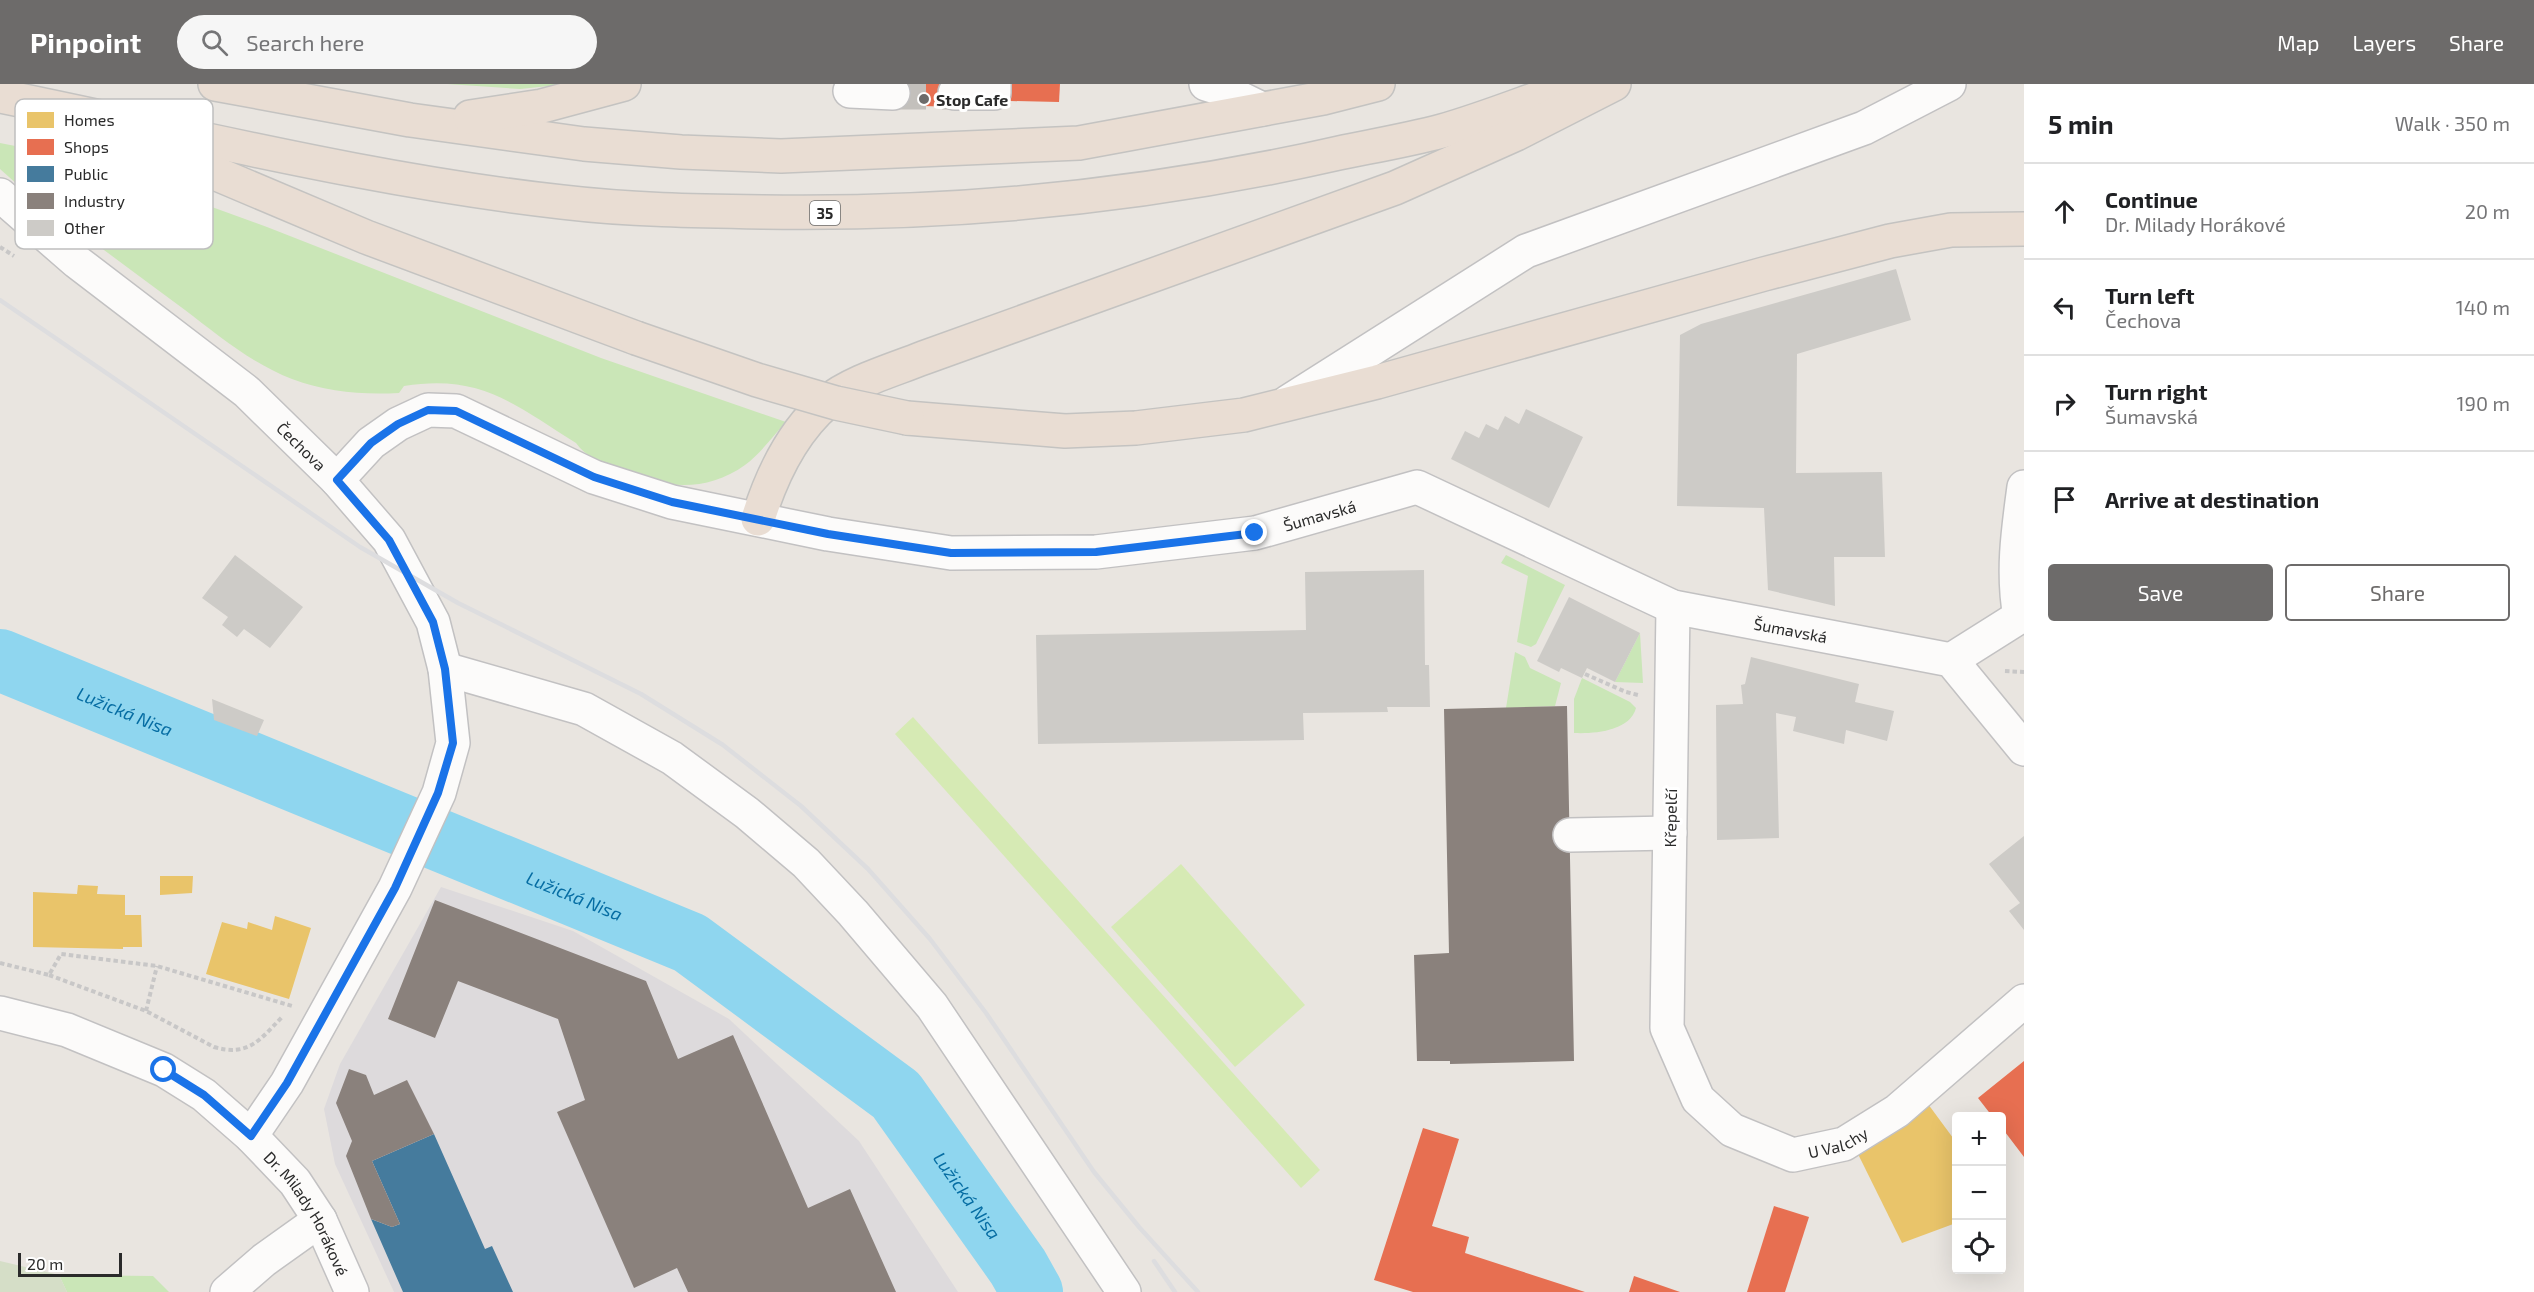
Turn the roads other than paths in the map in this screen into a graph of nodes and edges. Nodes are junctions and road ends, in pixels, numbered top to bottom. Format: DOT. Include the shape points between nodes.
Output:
graph roads {
  1 [pos="215,84"];
  2 [pos="624,84"];
  3 [pos="994,84"];
  4 [pos="1206,84"];
  5 [pos="1378,84"];
  6 [pos="1579,84"];
  7 [pos="1614,84"];
  8 [pos="1949,84"];
  9 [pos="850,91"];
  10 [pos="893,93"];
  11 [pos="955,93"];
  12 [pos="0,96"];
  13 [pos="15,99"];
  14 [pos="1262,109"];
  15 [pos="410,120"];
  16 [pos="213,140"];
  17 [pos="213,172"];
  18 [pos="0,195"];
  19 [pos="15,208"];
  20 [pos="2024,229"];
  21 [pos="62,249"];
  22 [pos="1282,406"];
  23 [pos="337,480"];
  24 [pos="2024,487"];
  25 [pos="758,519"];
  26 [pos="2020,549"];
  27 [pos="1673,607"];
  28 [pos="2022,616"];
  29 [pos="1951,660"];
  30 [pos="445,669"];
  31 [pos="2024,749"];
  32 [pos="1670,833"];
  33 [pos="1570,835"];
  34 [pos="2024,1001"];
  35 [pos="0,1013"];
  36 [pos="1667,1028"];
  37 [pos="251,1136"];
  38 [pos="320,1220"];
  39 [pos="227,1292"];
  40 [pos="352,1292"];
  41 [pos="1124,1292"];
  1 -- 15 [label="highway"];
  2 -- 15 [label="highway" via="508,112"];
  3 -- 11 [label="street" via="994,93"];
  4 -- 14 [label="street"];
  5 -- 14 [label="highway"];
  6 -- 16 [label="highway, 35" via="1442,131 1255,172 1079,197 922,211 680,210 563,202 369,172"];
  7 -- 25 [label="highway" via="1495,144 1395,188 864,381 828,401 807,424 776,472"];
  8 -- 22 [label="street" via="1864,128 1526,251"];
  9 -- 10 [label="street"];
  12 -- 13 [label="highway, 35"];
  14 -- 15 [label="highway" via="1079,143 781,156 584,144"];
  17 -- 22 [label="highway, bridge" via="366,237 636,338 836,403 907,418 1065,431 1136,428 1244,415"];
  18 -- 19 [label="street, Čechova"];
  20 -- 22 [label="highway" via="1951,230 1890,241"];
  21 -- 23 [label="street, Čechova" via="247,392"];
  23 -- 25 [label="street, Šumavská" via="371,443 398,424 428,410 456,411 594,477 672,502"];
  23 -- 30 [label="street, Čechova" via="389,540 433,622"];
  24 -- 26 [label="street"];
  25 -- 27 [label="street, Šumavská" via="951,553 1096,552 1255,533 1417,487"];
  26 -- 28 [label="street" via="2015,589"];
  27 -- 29 [label="street, Šumavská"];
  27 -- 32 [label="street, Křepelčí"];
  28 -- 29 [label="street"];
  29 -- 31 [label="street"];
  30 -- 37 [label="street, Čechova" via="453,743 438,793 395,888 287,1083"];
  30 -- 41 [label="street" via="584,709 672,758 806,863 933,1006"];
  32 -- 33 [label="street"];
  32 -- 36 [label="street, Křepelčí"];
  34 -- 36 [label="street, U Valchy" via="1897,1111 1844,1144 1793,1155 1732,1130 1698,1099"];
  35 -- 37 [label="street, Dr. Milady Horákové" via="67,1030 164,1070 204,1095"];
  37 -- 38 [label="street, Dr. Milady Horákové" via="295,1182"];
  38 -- 39 [label="street"];
  38 -- 40 [label="street, Dr. Milady Horákové"];
}
